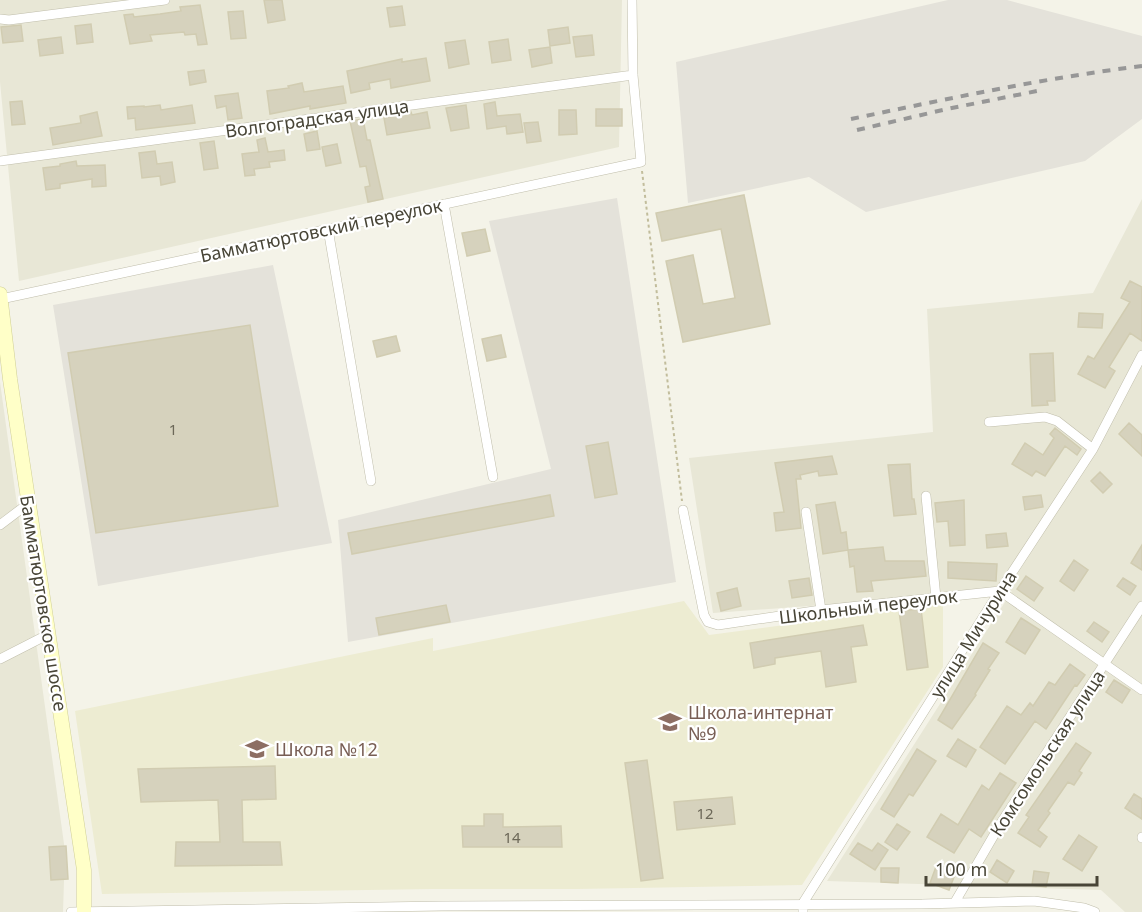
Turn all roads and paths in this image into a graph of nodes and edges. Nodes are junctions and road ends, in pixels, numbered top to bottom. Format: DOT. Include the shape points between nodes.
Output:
graph roads {
  1 [pos="165,0"];
  2 [pos="632,0"];
  3 [pos="0,19"];
  4 [pos="633,75"];
  5 [pos="0,161"];
  6 [pos="641,162"];
  7 [pos="444,204"];
  8 [pos="328,229"];
  9 [pos="0,294"];
  10 [pos="1,299"];
  11 [pos="1142,356"];
  12 [pos="5,382"];
  13 [pos="989,422"];
  14 [pos="1093,449"];
  15 [pos="493,477"];
  16 [pos="371,482"];
  17 [pos="926,496"];
  18 [pos="29,502"];
  19 [pos="683,510"];
  20 [pos="806,512"];
  21 [pos="0,525"];
  22 [pos="1000,591"];
  23 [pos="936,597"];
  24 [pos="1142,606"];
  25 [pos="821,610"];
  26 [pos="49,634"];
  27 [pos="0,659"];
  28 [pos="1104,665"];
  29 [pos="1142,690"];
  30 [pos="1034,901"];
  31 [pos="954,902"];
  32 [pos="683,908"];
  33 [pos="803,908"];
  34 [pos="922,908"];
  35 [pos="442,909"];
  36 [pos="560,909"];
  37 [pos="327,910"];
  38 [pos="201,911"];
  39 [pos="71,912"];
  40 [pos="84,912"];
  41 [pos="1034,912"];
  42 [pos="1095,912"];
  1 -- 3 [label="street"];
  2 -- 4 [label="street"];
  4 -- 5 [label="street, Волгоградская улица"];
  4 -- 6 [label="street"];
  6 -- 7 [label="street, Бамматюртовский переулок"];
  6 -- 19 [label="path"];
  7 -- 8 [label="street, Бамматюртовский переулок"];
  7 -- 15 [label="street"];
  8 -- 10 [label="street, Бамматюртовский переулок"];
  8 -- 16 [label="street"];
  9 -- 10 [label="street, Бамматюртовское шоссе"];
  10 -- 12 [label="street, Бамматюртовское шоссе"];
  11 -- 14 [label="street, улица Мичурина"];
  12 -- 18 [label="street, Бамматюртовское шоссе"];
  13 -- 14 [label="street" via="1045,417 1057,421"];
  14 -- 22 [label="street, улица Мичурина"];
  17 -- 23 [label="street"];
  18 -- 21 [label="street"];
  18 -- 26 [label="street, Бамматюртовское шоссе"];
  19 -- 25 [label="street, Школьный переулок" via="708,622 718,625"];
  20 -- 25 [label="street"];
  22 -- 23 [label="street, Школьный переулок"];
  22 -- 28 [label="street"];
  22 -- 33 [label="street, улица Мичурина"];
  23 -- 25 [label="street, Школьный переулок"];
  24 -- 28 [label="street, Комсомольская улица"];
  26 -- 27 [label="street"];
  26 -- 40 [label="street, Бамматюртовское шоссе" via="84,870"];
  28 -- 29 [label="street"];
  28 -- 31 [label="street, Комсомольская улица"];
  30 -- 31 [label="street"];
  30 -- 41 [label="street"];
  30 -- 42 [label="street"];
  31 -- 34 [label="street"];
  32 -- 33 [label="street"];
  32 -- 36 [label="street"];
  33 -- 34 [label="street"];
  35 -- 36 [label="street"];
  35 -- 37 [label="street"];
  37 -- 38 [label="street"];
  38 -- 40 [label="street"];
  39 -- 40 [label="street"];
}
